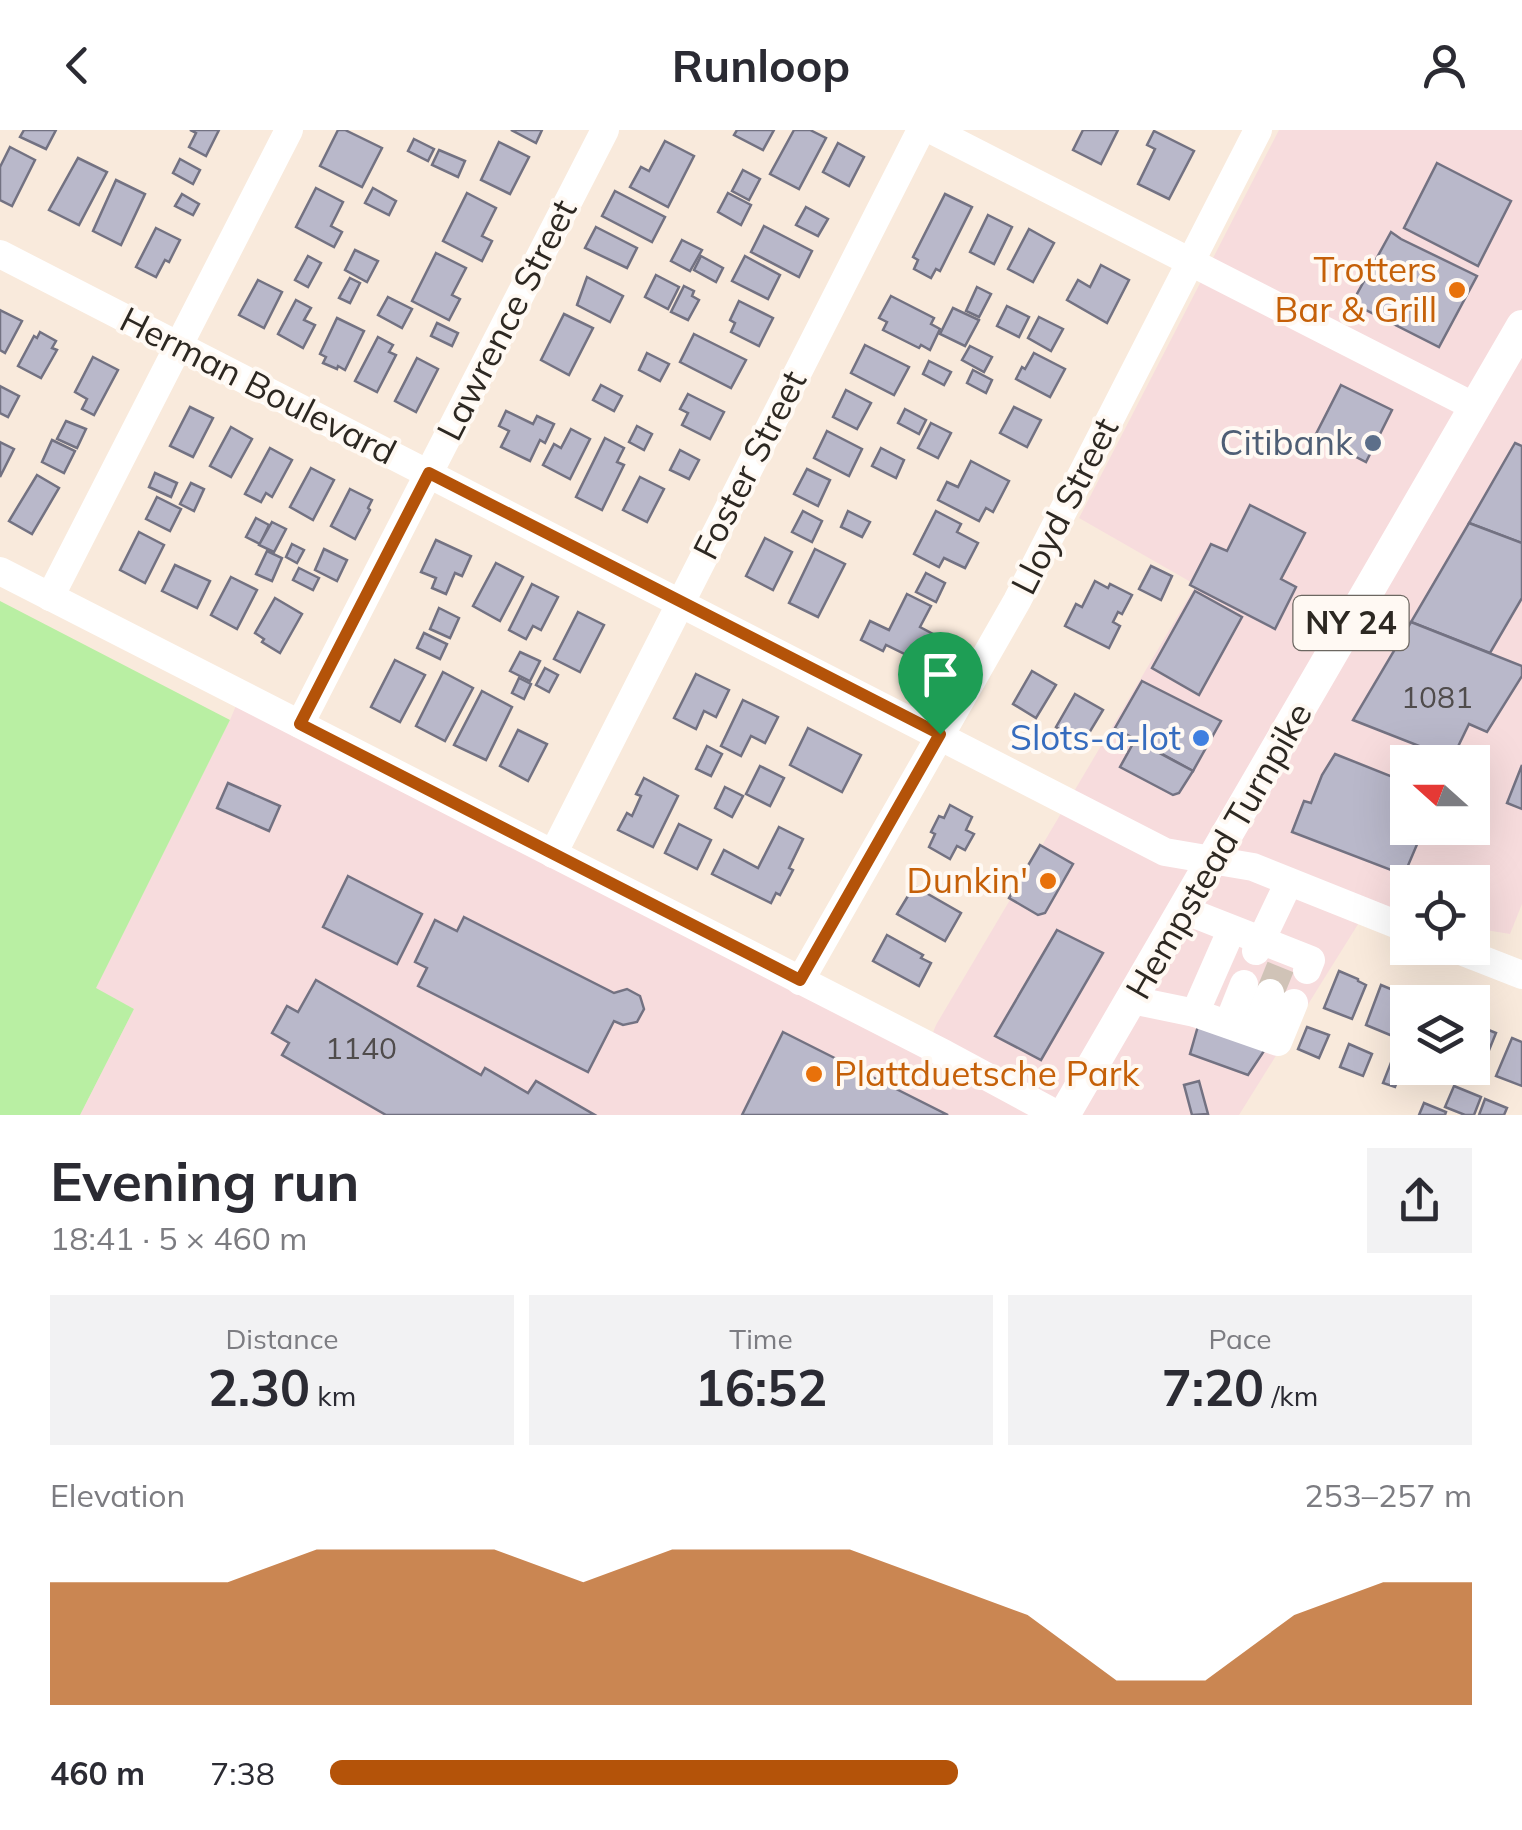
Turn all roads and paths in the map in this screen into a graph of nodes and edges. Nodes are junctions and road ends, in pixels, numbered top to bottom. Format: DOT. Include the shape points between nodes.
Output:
graph roads {
  1 [pos="289,130"];
  2 [pos="605,130"];
  3 [pos="921,130"];
  4 [pos="932,130"];
  5 [pos="1258,130"];
  6 [pos="0,254"];
  7 [pos="1191,261"];
  8 [pos="1522,326"];
  9 [pos="178,345"];
  10 [pos="1475,407"];
  11 [pos="429,473"];
  12 [pos="0,572"];
  13 [pos="50,597"];
  14 [pos="680,602"];
  15 [pos="300,724"];
  16 [pos="940,734"];
  17 [pos="553,854"];
  18 [pos="1214,859"];
  19 [pos="1289,882"];
  20 [pos="1184,910"];
  21 [pos="1390,923"];
  22 [pos="1231,930"];
  23 [pos="1258,946"];
  24 [pos="1292,961"];
  25 [pos="1490,962"];
  26 [pos="1522,975"];
  27 [pos="800,980"];
  28 [pos="1132,1000"];
  29 [pos="1195,1014"];
  30 [pos="1241,1029"];
  31 [pos="1061,1115"];
  1 -- 9 [label="street"];
  2 -- 11 [label="street, Lawrence Street"];
  3 -- 14 [label="street, Foster Street"];
  4 -- 7 [label="street"];
  5 -- 7 [label="street, Lloyd Street"];
  6 -- 9 [label="street, Herman Boulevard"];
  7 -- 10 [label="street"];
  7 -- 16 [label="street, Lloyd Street" via="1017,600"];
  8 -- 10 [label="main road, Hempstead Turnpike / NY 24"];
  9 -- 11 [label="street, Herman Boulevard"];
  9 -- 13 [label="street"];
  10 -- 18 [label="main road, Hempstead Turnpike / NY 24"];
  11 -- 14 [label="street, Herman Boulevard"];
  11 -- 15 [label="street, Lawrence Street"];
  12 -- 13 [label="street"];
  13 -- 15 [label="street"];
  14 -- 16 [label="street, Herman Boulevard"];
  14 -- 17 [label="street, Foster Street"];
  15 -- 17 [label="street"];
  16 -- 18 [label="street, Herman Boulevard" via="1165,852"];
  16 -- 27 [label="street, Lloyd Street"];
  17 -- 27 [label="street"];
  18 -- 19 [label="street, Herman Boulevard"];
  18 -- 20 [label="main road, Hempstead Turnpike / NY 24"];
  19 -- 21 [label="street, Herman Boulevard"];
  19 -- 23 [label="street"];
  20 -- 22 [label="street"];
  20 -- 28 [label="main road, Hempstead Turnpike / NY 24"];
  22 -- 23 [label="street"];
  22 -- 29 [label="street"];
  23 -- 24 [label="street"];
  25 -- 26 [label="street"];
  27 -- 31 [label="street"];
  28 -- 29 [label="street"];
  28 -- 31 [label="main road, Hempstead Turnpike / NY 24"];
  29 -- 30 [label="street"];
  30 -- 30 [label="street" via="1269,993 1278,1042"];
}
